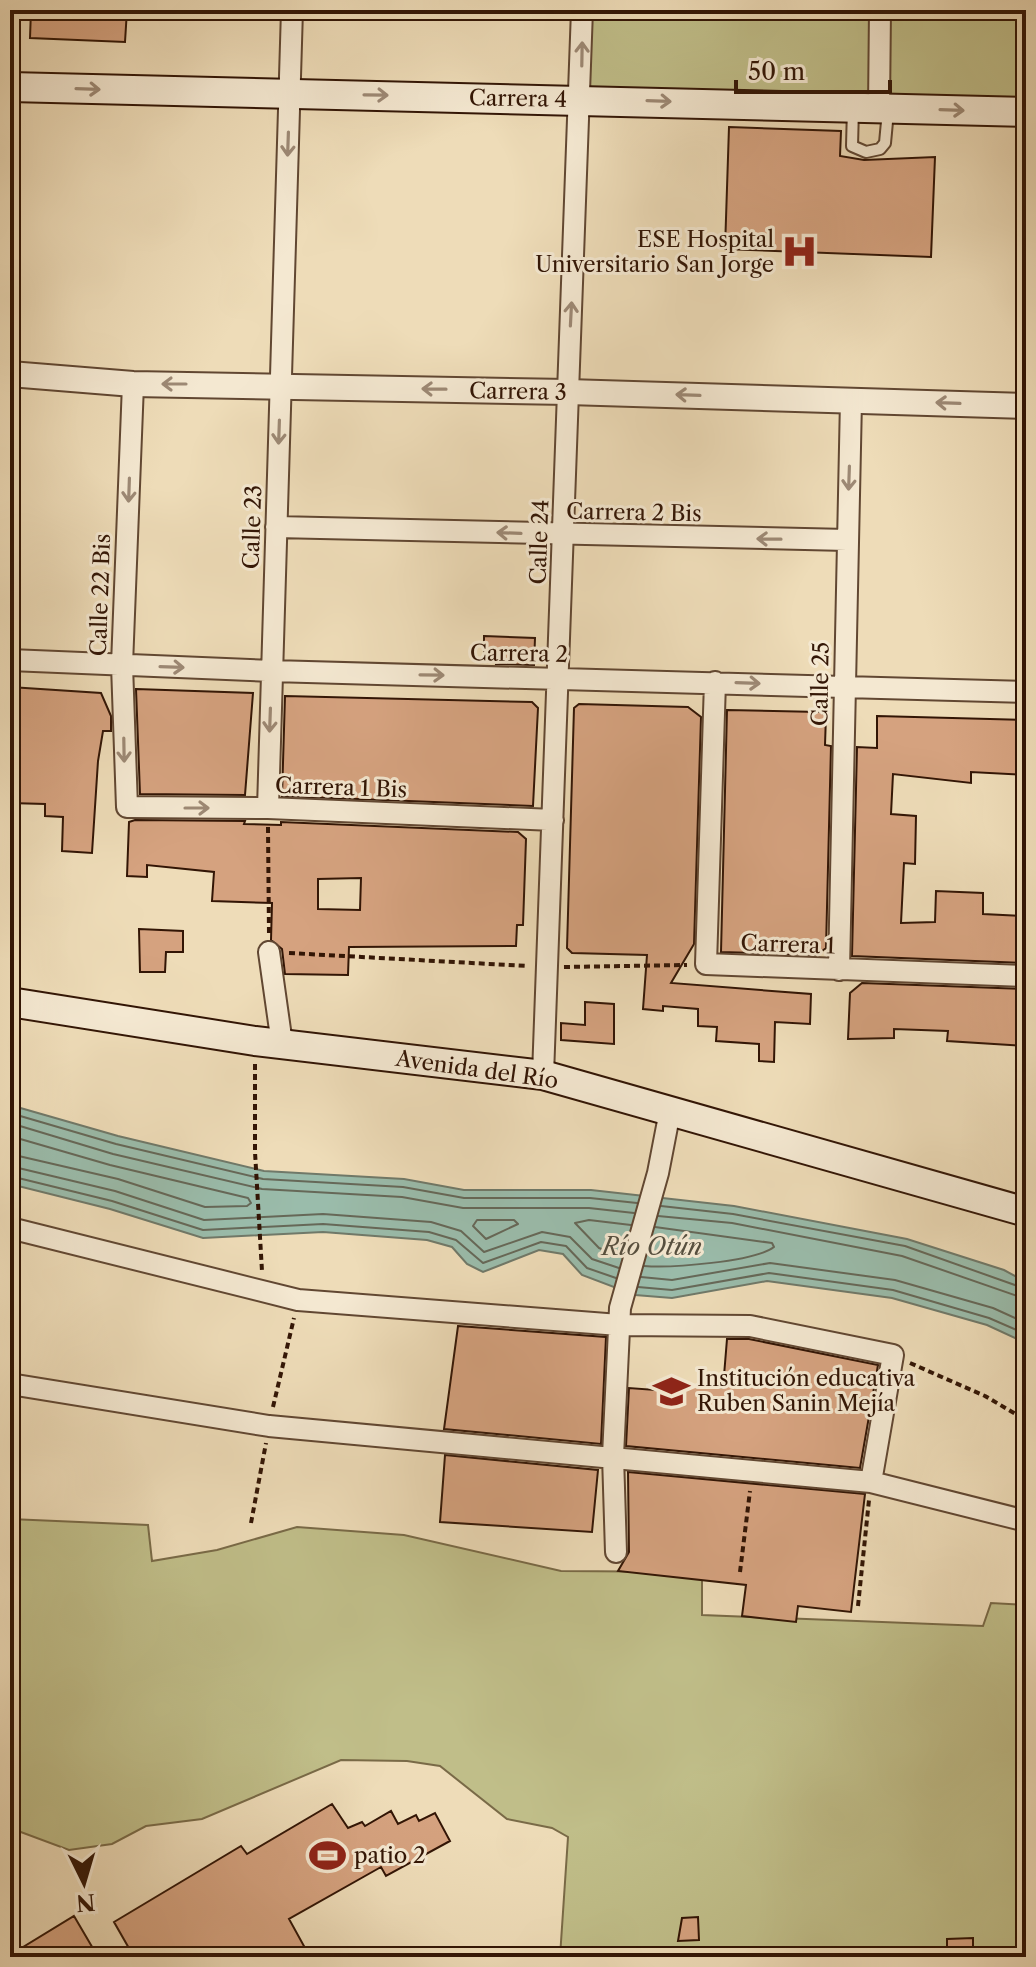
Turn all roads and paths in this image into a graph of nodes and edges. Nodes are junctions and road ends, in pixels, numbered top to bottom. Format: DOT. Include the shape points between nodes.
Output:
graph roads {
  1 [pos="292,10"];
  2 [pos="582,10"];
  3 [pos="880,10"];
  4 [pos="10,87"];
  5 [pos="289,94"];
  6 [pos="581,99"];
  7 [pos="873,107"];
  8 [pos="1026,112"];
  9 [pos="10,374"];
  10 [pos="133,384"];
  11 [pos="281,385"];
  12 [pos="568,392"];
  13 [pos="851,400"];
  14 [pos="1026,406"];
  15 [pos="276,527"];
  16 [pos="563,535"];
  17 [pos="847,540"];
  18 [pos="10,660"];
  19 [pos="122,665"];
  20 [pos="272,671"];
  21 [pos="558,677"];
  22 [pos="715,682"];
  23 [pos="844,686"];
  24 [pos="1026,692"];
  25 [pos="127,807"];
  26 [pos="268,808"];
  27 [pos="553,820"];
  28 [pos="269,952"];
  29 [pos="706,964"];
  30 [pos="548,967"];
  31 [pos="839,970"];
  32 [pos="1026,976"];
  33 [pos="10,1002"];
  34 [pos="268,1042"];
  35 [pos="543,1075"];
  36 [pos="670,1111"];
  37 [pos="1026,1212"];
  38 [pos="10,1228"];
  39 [pos="262,1271"];
  40 [pos="620,1316"];
  41 [pos="893,1355"];
  42 [pos="10,1384"];
  43 [pos="1026,1420"];
  44 [pos="613,1456"];
  45 [pos="752,1472"];
  46 [pos="871,1482"];
  47 [pos="1026,1521"];
  48 [pos="616,1552"];
  49 [pos="740,1572"];
  50 [pos="858,1606"];
  1 -- 5 [label="street, Calle 23"];
  6 -- 2 [label="street, Calle 24, one-way"];
  3 -- 7 [label="street"];
  4 -- 5 [label="main road, Carrera 4, one-way"];
  5 -- 6 [label="main road, Carrera 4, one-way"];
  5 -- 11 [label="street, Calle 23, one-way"];
  6 -- 7 [label="main road, Carrera 4, one-way"];
  12 -- 6 [label="street, Calle 24, one-way"];
  7 -- 8 [label="main road, Carrera 4, one-way"];
  9 -- 10 [label="street, Carrera 3"];
  11 -- 10 [label="street, Carrera 3, one-way"];
  10 -- 19 [label="street, Calle 22 Bis, one-way"];
  12 -- 11 [label="street, Carrera 3, one-way"];
  11 -- 15 [label="street, Calle 23, one-way"];
  13 -- 12 [label="street, Carrera 3, one-way"];
  12 -- 16 [label="street, Calle 24"];
  14 -- 13 [label="street, Carrera 3, one-way"];
  13 -- 17 [label="street, Calle 25, one-way"];
  16 -- 15 [label="street, Carrera 2 Bis, one-way"];
  15 -- 20 [label="street, Calle 23"];
  17 -- 16 [label="street, Carrera 2 Bis, one-way"];
  16 -- 21 [label="street, Calle 24"];
  17 -- 23 [label="street, Calle 25"];
  18 -- 19 [label="street, Carrera 2"];
  19 -- 20 [label="street, Carrera 2, one-way"];
  19 -- 25 [label="street, Calle 22 Bis, one-way"];
  20 -- 21 [label="street, Carrera 2, one-way"];
  20 -- 26 [label="street, Calle 23, one-way"];
  21 -- 22 [label="street, Carrera 2"];
  21 -- 27 [label="street, Calle 24"];
  22 -- 23 [label="street, Carrera 2, one-way"];
  22 -- 29 [label="street"];
  23 -- 24 [label="street, Carrera 2"];
  23 -- 31 [label="street, Calle 25"];
  25 -- 26 [label="street, Carrera 1 Bis, one-way"];
  26 -- 27 [label="street, Carrera 1 Bis"];
  26 -- 28 [label="path"];
  27 -- 30 [label="street, Calle 24"];
  28 -- 30 [label="path"];
  28 -- 34 [label="street"];
  29 -- 30 [label="path"];
  29 -- 31 [label="street, Carrera 1"];
  30 -- 35 [label="street, Calle 24"];
  31 -- 32 [label="street, Carrera 1"];
  33 -- 34 [label="main road, Avenida del Río"];
  34 -- 35 [label="main road, Avenida del Río"];
  34 -- 39 [label="path" via="255,1152"];
  35 -- 36 [label="main road, Avenida del Río"];
  36 -- 37 [label="main road, Avenida del Río"];
  36 -- 40 [label="street"];
  38 -- 40 [label="street" via="298,1300"];
  40 -- 41 [label="street" via="750,1326"];
  40 -- 44 [label="street"];
  41 -- 43 [label="path"];
  41 -- 46 [label="street"];
  42 -- 44 [label="street" via="269,1426"];
  44 -- 45 [label="street"];
  44 -- 48 [label="street"];
  45 -- 46 [label="street"];
  45 -- 49 [label="path"];
  46 -- 47 [label="street"];
  46 -- 50 [label="path"];
}
